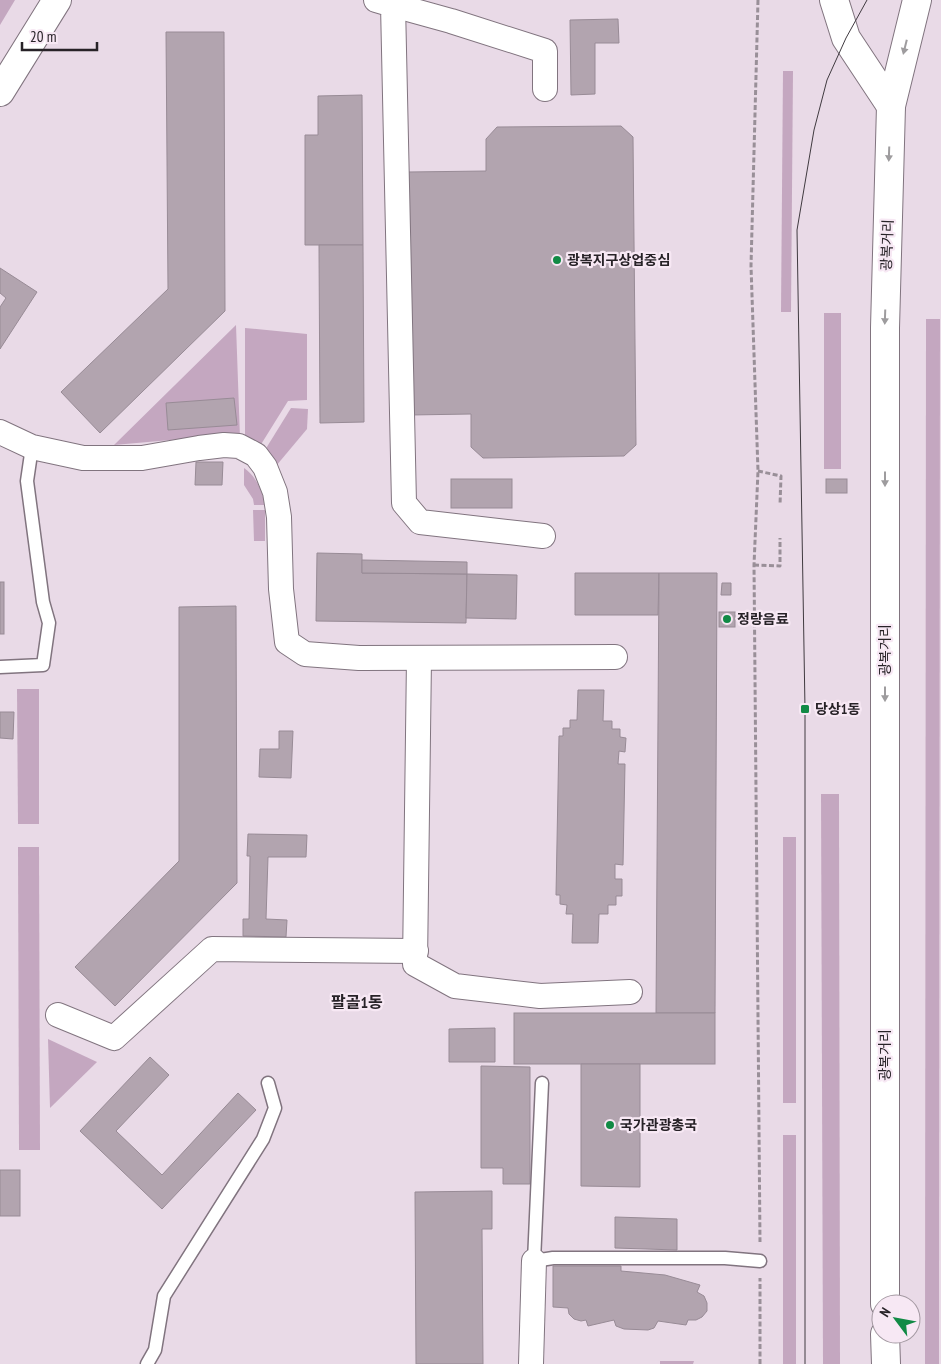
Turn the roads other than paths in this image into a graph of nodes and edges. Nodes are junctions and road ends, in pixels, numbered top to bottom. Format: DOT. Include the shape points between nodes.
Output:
graph roads {
  1 [pos="57,0"];
  2 [pos="834,0"];
  3 [pos="917,0"];
  4 [pos="384,2"];
  5 [pos="545,89"];
  6 [pos="0,92"];
  7 [pos="891,106"];
  8 [pos="0,432"];
  9 [pos="32,447"];
  10 [pos="543,536"];
  11 [pos="615,657"];
  12 [pos="420,658"];
  13 [pos="0,667"];
  14 [pos="416,951"];
  15 [pos="630,992"];
  16 [pos="58,1015"];
  17 [pos="268,1083"];
  18 [pos="542,1083"];
  19 [pos="534,1261"];
  20 [pos="760,1261"];
  21 [pos="886,1294"];
  22 [pos="886,1344"];
  23 [pos="147,1364"];
  24 [pos="531,1364"];
  25 [pos="886,1364"];
  1 -- 6 [label="main road"];
  2 -- 7 [label="main road" via="846,38"];
  3 -- 7 [label="main road, 광복거리, one-way"];
  4 -- 5 [label="street" via="545,51"];
  4 -- 10 [label="street" via="404,503 420,522"];
  7 -- 21 [label="main road, 광복거리, one-way" via="885,328"];
  8 -- 9 [label="street"];
  9 -- 12 [label="street" via="83,458 142,458 224,445 239,446 256,455 265,467 275,492 287,642 305,654"];
  9 -- 13 [label="lane" via="27,481 43,602 49,623 43,665"];
  11 -- 12 [label="street"];
  12 -- 14 [label="street"];
  14 -- 15 [label="street" via="416,964 455,986 540,996"];
  14 -- 16 [label="street" via="212,949 114,1038"];
  17 -- 23 [label="lane" via="275,1108 263,1139 164,1296 155,1350"];
  18 -- 19 [label="lane"];
  19 -- 20 [label="lane" via="553,1258"];
  19 -- 24 [label="street"];
  22 -- 25 [label="main road"];
}
